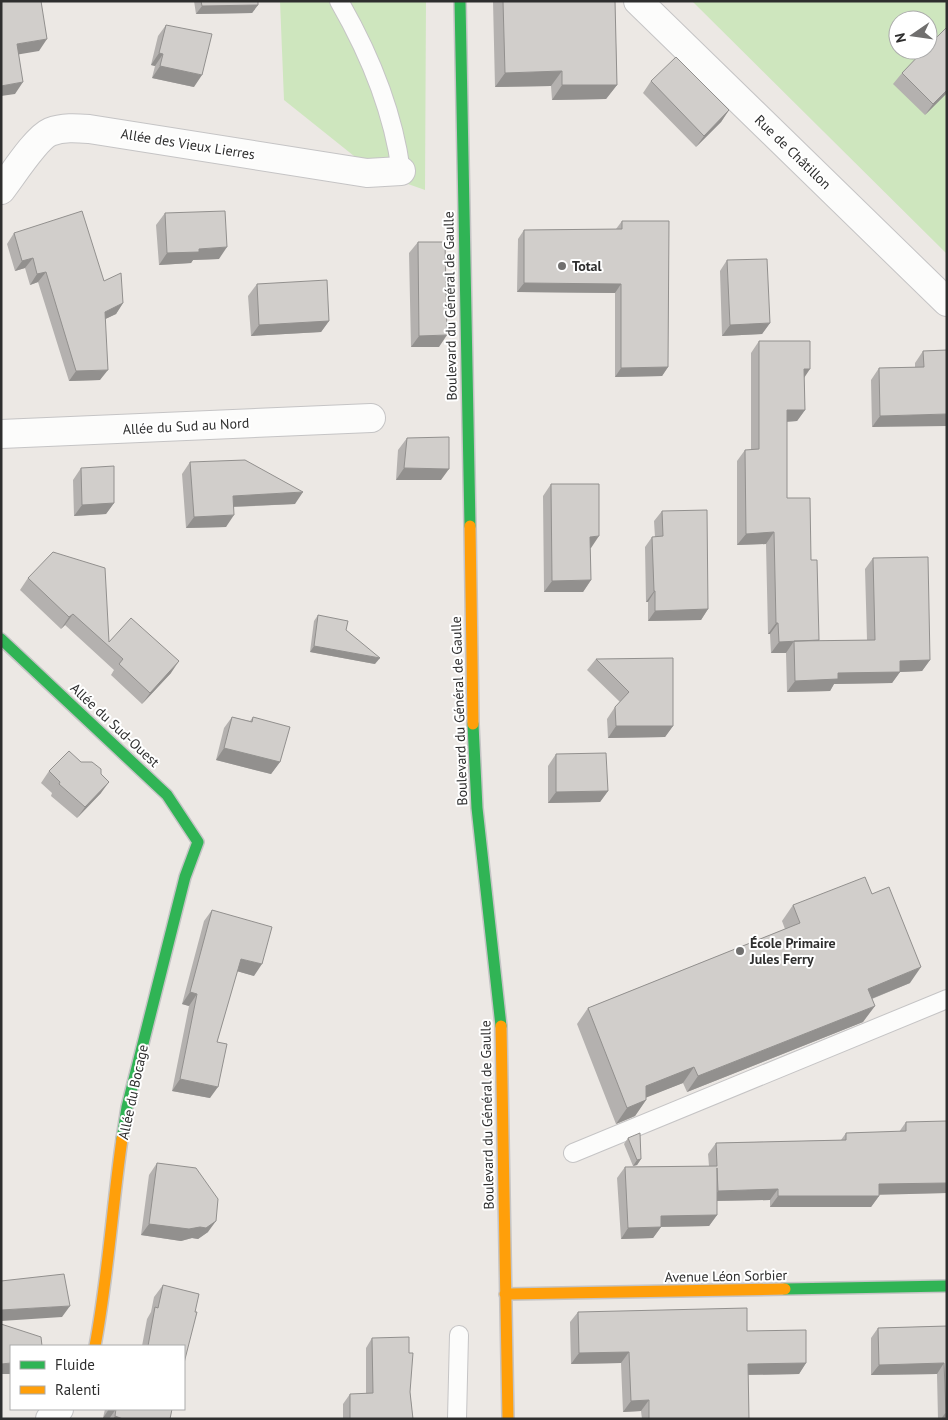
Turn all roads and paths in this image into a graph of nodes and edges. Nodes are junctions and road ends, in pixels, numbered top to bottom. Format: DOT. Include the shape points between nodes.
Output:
graph roads {
  1 [pos="339,1"];
  2 [pos="460,1"];
  3 [pos="638,1"];
  4 [pos="401,171"];
  5 [pos="1,190"];
  6 [pos="947,302"];
  7 [pos="371,418"];
  8 [pos="1,434"];
  9 [pos="1,639"];
  10 [pos="198,842"];
  11 [pos="947,999"];
  12 [pos="573,1154"];
  13 [pos="947,1286"];
  14 [pos="505,1294"];
  15 [pos="459,1335"];
  16 [pos="95,1345"];
  17 [pos="457,1419"];
  18 [pos="508,1419"];
  1 -- 4 [label="lane" via="372,66 390,116"];
  2 -- 14 [label="main road, Boulevard du Général de Gaulle" via="474,758 500,1023"];
  3 -- 6 [label="street, Rue de Châtillon"];
  4 -- 5 [label="street, Allée des Vieux Lierres" via="367,173 69,127 48,133"];
  7 -- 8 [label="street, Allée du Sud au Nord"];
  9 -- 10 [label="main road, Allée du Sud-Ouest" via="167,795"];
  10 -- 16 [label="main road, Allée du Bocage" via="185,877 128,1108"];
  11 -- 12 [label="lane"];
  13 -- 14 [label="main road, Avenue Léon Sorbier"];
  14 -- 18 [label="main road, Boulevard du Général de Gaulle"];
  15 -- 17 [label="lane"];
}
